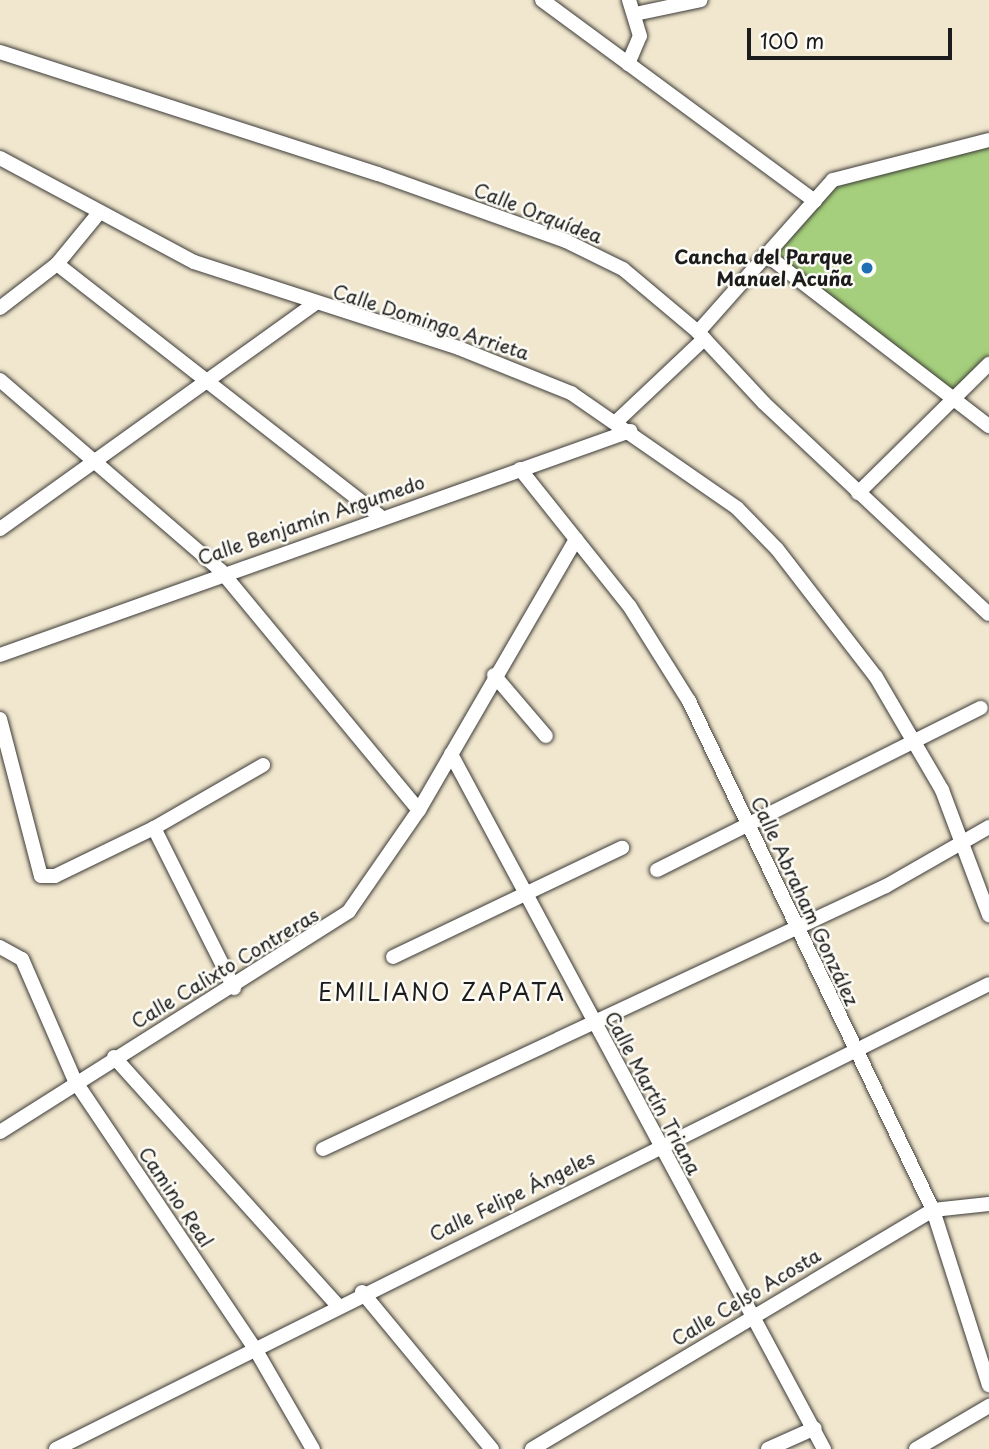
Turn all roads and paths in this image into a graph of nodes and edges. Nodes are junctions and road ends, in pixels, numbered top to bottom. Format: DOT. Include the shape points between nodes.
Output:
graph roads {
  1 [pos="541,0"];
  2 [pos="629,0"];
  3 [pos="701,0"];
  4 [pos="635,14"];
  5 [pos="0,52"];
  6 [pos="628,64"];
  7 [pos="989,140"];
  8 [pos="0,158"];
  9 [pos="815,201"];
  10 [pos="98,214"];
  11 [pos="768,256"];
  12 [pos="57,264"];
  13 [pos="314,304"];
  14 [pos="0,308"];
  15 [pos="700,339"];
  16 [pos="989,364"];
  17 [pos="0,380"];
  18 [pos="205,381"];
  19 [pos="953,400"];
  20 [pos="618,421"];
  21 [pos="989,426"];
  22 [pos="630,431"];
  23 [pos="99,462"];
  24 [pos="520,469"];
  25 [pos="858,493"];
  26 [pos="379,516"];
  27 [pos="0,529"];
  28 [pos="576,539"];
  29 [pos="221,571"];
  30 [pos="989,614"];
  31 [pos="2,648"];
  32 [pos="494,675"];
  33 [pos="981,708"];
  34 [pos="0,729"];
  35 [pos="546,736"];
  36 [pos="917,744"];
  37 [pos="451,754"];
  38 [pos="262,765"];
  39 [pos="419,810"];
  40 [pos="749,825"];
  41 [pos="989,827"];
  42 [pos="154,828"];
  43 [pos="966,842"];
  44 [pos="622,848"];
  45 [pos="657,870"];
  46 [pos="526,895"];
  47 [pos="989,915"];
  48 [pos="795,927"];
  49 [pos="0,947"];
  50 [pos="393,957"];
  51 [pos="989,984"];
  52 [pos="234,988"];
  53 [pos="593,1022"];
  54 [pos="855,1051"];
  55 [pos="114,1057"];
  56 [pos="75,1081"];
  57 [pos="0,1132"];
  58 [pos="657,1146"];
  59 [pos="323,1149"];
  60 [pos="989,1205"];
  61 [pos="933,1210"];
  62 [pos="362,1292"];
  63 [pos="337,1305"];
  64 [pos="751,1315"];
  65 [pos="254,1347"];
  66 [pos="989,1385"];
  67 [pos="989,1406"];
  68 [pos="815,1428"];
  69 [pos="56,1449"];
  70 [pos="313,1449"];
  71 [pos="492,1449"];
  72 [pos="532,1449"];
  73 [pos="768,1449"];
  74 [pos="824,1449"];
  75 [pos="916,1449"];
  1 -- 6 [label="street"];
  2 -- 4 [label="street"];
  3 -- 4 [label="street"];
  4 -- 6 [label="street" via="639,45"];
  5 -- 15 [label="street, Calle Orquídea" via="566,241 623,270"];
  6 -- 9 [label="street"];
  7 -- 9 [label="street" via="833,180"];
  8 -- 10 [label="street, Calle Domingo Arrieta"];
  9 -- 11 [label="street"];
  10 -- 12 [label="street"];
  10 -- 13 [label="street, Calle Domingo Arrieta" via="194,262"];
  11 -- 15 [label="street"];
  11 -- 19 [label="street"];
  12 -- 14 [label="street"];
  12 -- 18 [label="street"];
  13 -- 18 [label="street"];
  13 -- 20 [label="street, Calle Domingo Arrieta" via="518,369"];
  15 -- 20 [label="street"];
  15 -- 25 [label="street, Calle Orquídea"];
  16 -- 19 [label="street"];
  17 -- 23 [label="street"];
  18 -- 23 [label="street"];
  18 -- 26 [label="street"];
  19 -- 21 [label="street"];
  19 -- 25 [label="street"];
  20 -- 22 [label="street, Calle Domingo Arrieta"];
  22 -- 24 [label="street, Calle Benjamín Argumedo"];
  22 -- 36 [label="street, Calle Domingo Arrieta" via="737,508 777,549 876,677"];
  23 -- 27 [label="street"];
  23 -- 29 [label="street"];
  24 -- 26 [label="street, Calle Benjamín Argumedo"];
  24 -- 28 [label="street, Calle Abraham González"];
  25 -- 30 [label="street, Calle Orquídea"];
  26 -- 29 [label="street, Calle Benjamín Argumedo"];
  28 -- 32 [label="street, Calle Calixto Contreras"];
  28 -- 40 [label="street, Calle Abraham González" via="662,652"];
  29 -- 31 [label="street, Calle Benjamín Argumedo"];
  29 -- 39 [label="street"];
  32 -- 35 [label="street"];
  32 -- 37 [label="street, Calle Calixto Contreras"];
  33 -- 36 [label="street"];
  34 -- 42 [label="street" via="34,869 41,876 55,876"];
  36 -- 40 [label="street"];
  36 -- 43 [label="street, Calle Domingo Arrieta"];
  37 -- 39 [label="street, Calle Calixto Contreras"];
  37 -- 46 [label="street, Calle Martín Triana"];
  38 -- 42 [label="street"];
  39 -- 52 [label="street, Calle Calixto Contreras" via="349,911"];
  40 -- 45 [label="street"];
  40 -- 48 [label="street, Calle Abraham González"];
  41 -- 43 [label="street"];
  42 -- 52 [label="street"];
  43 -- 47 [label="street, Calle Domingo Arrieta"];
  43 -- 48 [label="street"];
  44 -- 46 [label="street"];
  46 -- 50 [label="street"];
  46 -- 53 [label="street, Calle Martín Triana"];
  48 -- 53 [label="street"];
  48 -- 54 [label="street, Calle Abraham González"];
  49 -- 56 [label="street, Camino Real" via="22,959"];
  51 -- 54 [label="street, Calle Felipe Ángeles"];
  52 -- 55 [label="street, Calle Calixto Contreras"];
  53 -- 58 [label="street, Calle Martín Triana"];
  53 -- 59 [label="street"];
  54 -- 58 [label="street, Calle Felipe Ángeles"];
  54 -- 61 [label="street, Calle Abraham González"];
  55 -- 56 [label="street, Calle Calixto Contreras"];
  55 -- 63 [label="street"];
  56 -- 57 [label="street, Calle Calixto Contreras"];
  56 -- 65 [label="street, Camino Real"];
  58 -- 62 [label="street, Calle Felipe Ángeles"];
  58 -- 64 [label="street, Calle Martín Triana"];
  60 -- 61 [label="street, Calle Celso Acosta"];
  61 -- 64 [label="street, Calle Celso Acosta"];
  61 -- 66 [label="street, Calle Abraham González"];
  62 -- 63 [label="street, Calle Felipe Ángeles"];
  62 -- 71 [label="street"];
  63 -- 65 [label="street, Calle Felipe Ángeles"];
  64 -- 68 [label="street, Calle Martín Triana"];
  64 -- 72 [label="street, Calle Celso Acosta"];
  65 -- 69 [label="street, Calle Felipe Ángeles"];
  65 -- 70 [label="street, Camino Real"];
  67 -- 75 [label="street"];
  68 -- 73 [label="street"];
  68 -- 74 [label="street, Calle Martín Triana"];
}
